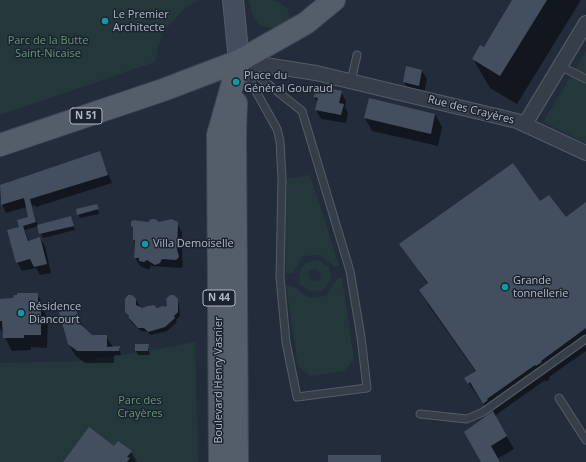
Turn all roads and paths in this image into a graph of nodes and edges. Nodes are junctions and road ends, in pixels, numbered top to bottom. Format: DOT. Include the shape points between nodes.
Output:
graph roads {
  1 [pos="233,0"];
  2 [pos="334,0"];
  3 [pos="586,23"];
  4 [pos="357,55"];
  5 [pos="239,61"];
  6 [pos="560,66"];
  7 [pos="586,79"];
  8 [pos="351,81"];
  9 [pos="525,124"];
  10 [pos="0,145"];
  11 [pos="586,153"];
  12 [pos="586,339"];
  13 [pos="559,398"];
  14 [pos="420,414"];
  15 [pos="586,440"];
  16 [pos="220,462"];
  17 [pos="237,462"];
  1 -- 5 [label="main road, Boulevard Henry Vasnier / N 44"];
  2 -- 5 [label="main road, N 51" via="312,18"];
  3 -- 6 [label="street"];
  4 -- 8 [label="lane"];
  5 -- 5 [label="lane" via="277,129 280,141 280,277 286,342 297,397 367,388 350,271 302,111"];
  5 -- 8 [label="street, Rue des Crayères"];
  5 -- 10 [label="main road, N 51" via="163,90"];
  5 -- 16 [label="main road, Boulevard Henry Vasnier / N 44" via="218,135"];
  5 -- 17 [label="main road, Boulevard Henry Vasnier / N 44" via="234,131"];
  6 -- 7 [label="lane"];
  6 -- 9 [label="street"];
  8 -- 9 [label="street, Rue des Crayères"];
  9 -- 11 [label="street, Rue des Crayères"];
  12 -- 14 [label="lane" via="483,412 467,419"];
  13 -- 15 [label="lane"];
}
